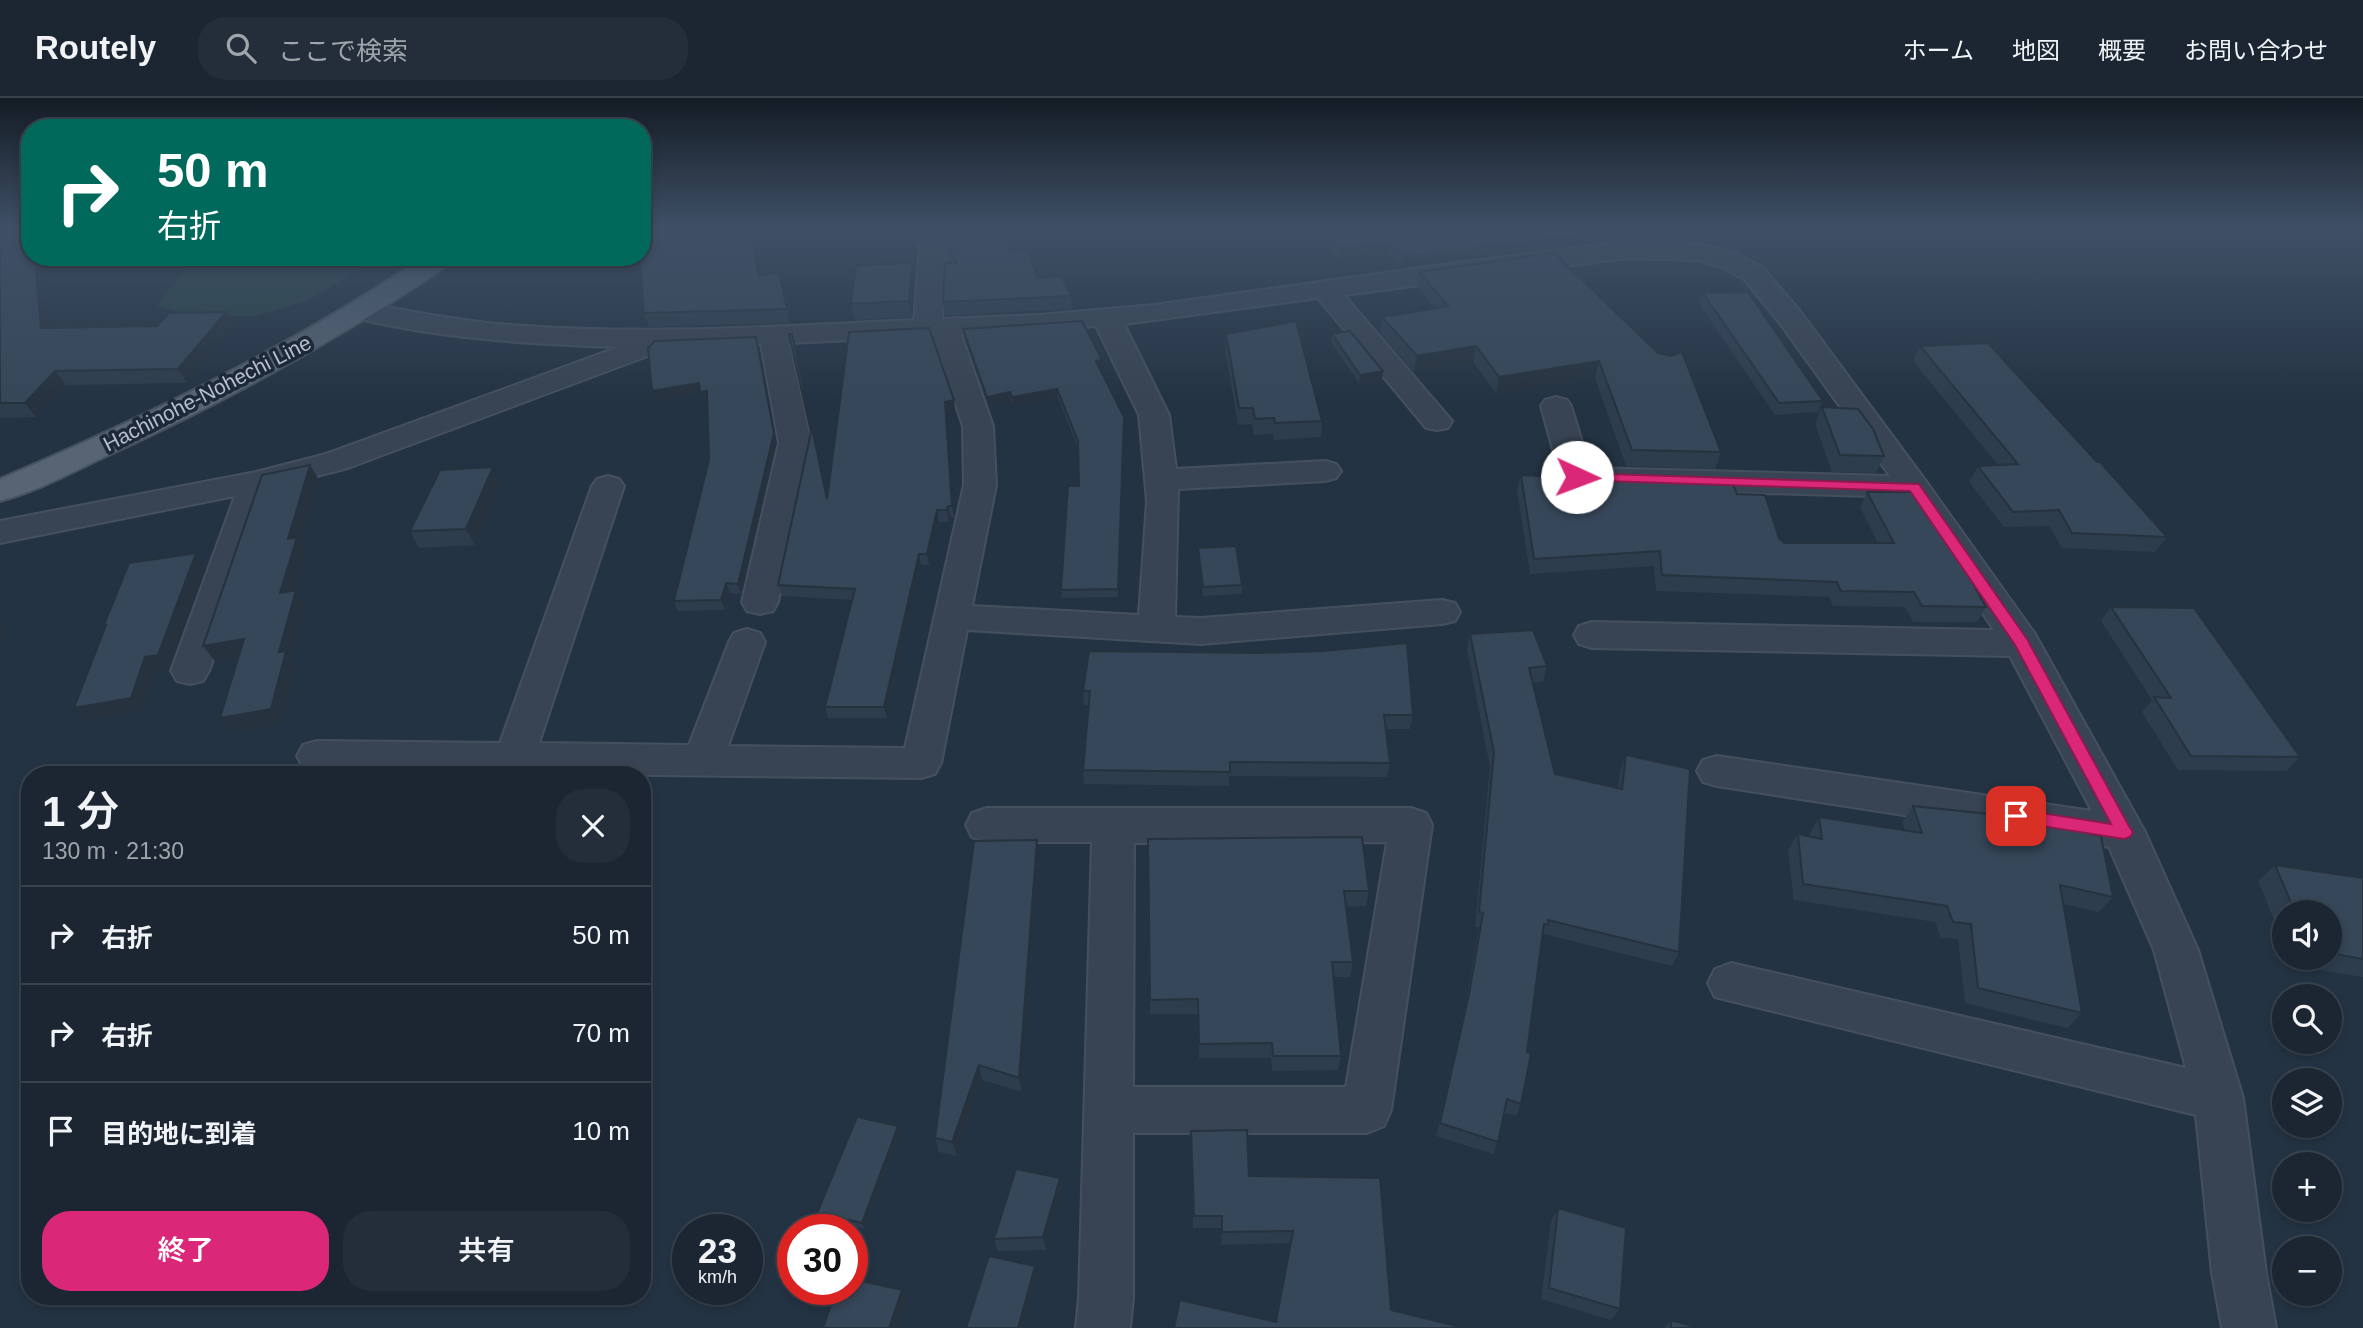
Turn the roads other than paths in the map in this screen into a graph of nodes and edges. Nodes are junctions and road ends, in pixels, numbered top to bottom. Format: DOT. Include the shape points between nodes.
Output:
graph roads {
  1 [pos="400,285"];
  2 [pos="934,285"];
  3 [pos="1357,285"];
  4 [pos="1763,285"];
  5 [pos="1325,290"];
  6 [pos="362,311"];
  7 [pos="1106,317"];
  8 [pos="935,328"];
  9 [pos="774,334"];
  10 [pos="665,340"];
  11 [pos="1556,406"];
  12 [pos="1437,421"];
  13 [pos="1325,471"];
  14 [pos="1161,480"];
  15 [pos="256,482"];
  16 [pos="608,486"];
  17 [pos="1914,487"];
  18 [pos="0,491"];
  19 [pos="0,532"];
  20 [pos="760,602"];
  21 [pos="1442,612"];
  22 [pos="951,617"];
  23 [pos="1156,628"];
  24 [pos="1592,635"];
  25 [pos="747,642"];
  26 [pos="2022,643"];
  27 [pos="190,671"];
  28 [pos="317,756"];
  29 [pos="514,758"];
  30 [pos="703,760"];
  31 [pos="1717,771"];
  32 [pos="987,825"];
  33 [pos="1113,826"];
  34 [pos="2124,832"];
  35 [pos="1731,983"];
  36 [pos="2219,1098"];
  37 [pos="1109,1110"];
  38 [pos="1103,1328"];
  39 [pos="2249,1328"];
  1 -- 6 [label="main road, Hachinohe-Nohechi Line"];
  2 -- 8 [label="street"];
  3 -- 5 [label="street"];
  4 -- 17 [label="street"];
  5 -- 7 [label="street"];
  5 -- 12 [label="street"];
  6 -- 10 [label="street" via="512,334"];
  6 -- 18 [label="main road, Hachinohe-Nohechi Line" via="255,373 113,443"];
  7 -- 8 [label="street"];
  7 -- 14 [label="street" via="1154,415"];
  8 -- 9 [label="street"];
  8 -- 22 [label="street" via="978,426 980,485"];
  9 -- 10 [label="street"];
  9 -- 20 [label="street" via="795,443"];
  10 -- 15 [label="street" via="337,461"];
  11 -- 17 [label="street" via="1569,477"];
  13 -- 14 [label="street"];
  14 -- 23 [label="street"];
  15 -- 19 [label="street"];
  15 -- 27 [label="street"];
  16 -- 29 [label="street"];
  17 -- 26 [label="street"];
  21 -- 23 [label="street" via="1201,631"];
  22 -- 23 [label="street"];
  22 -- 30 [label="street" via="921,763"];
  24 -- 26 [label="street"];
  25 -- 30 [label="street"];
  26 -- 34 [label="street"];
  28 -- 29 [label="street"];
  29 -- 30 [label="street"];
  31 -- 34 [label="street"];
  32 -- 33 [label="street"];
  33 -- 37 [label="street"];
  33 -- 37 [label="street" via="1411,825 1367,1110"];
  34 -- 36 [label="street" via="2176,950"];
  35 -- 36 [label="street"];
  36 -- 39 [label="street"];
  37 -- 38 [label="street"];
}
